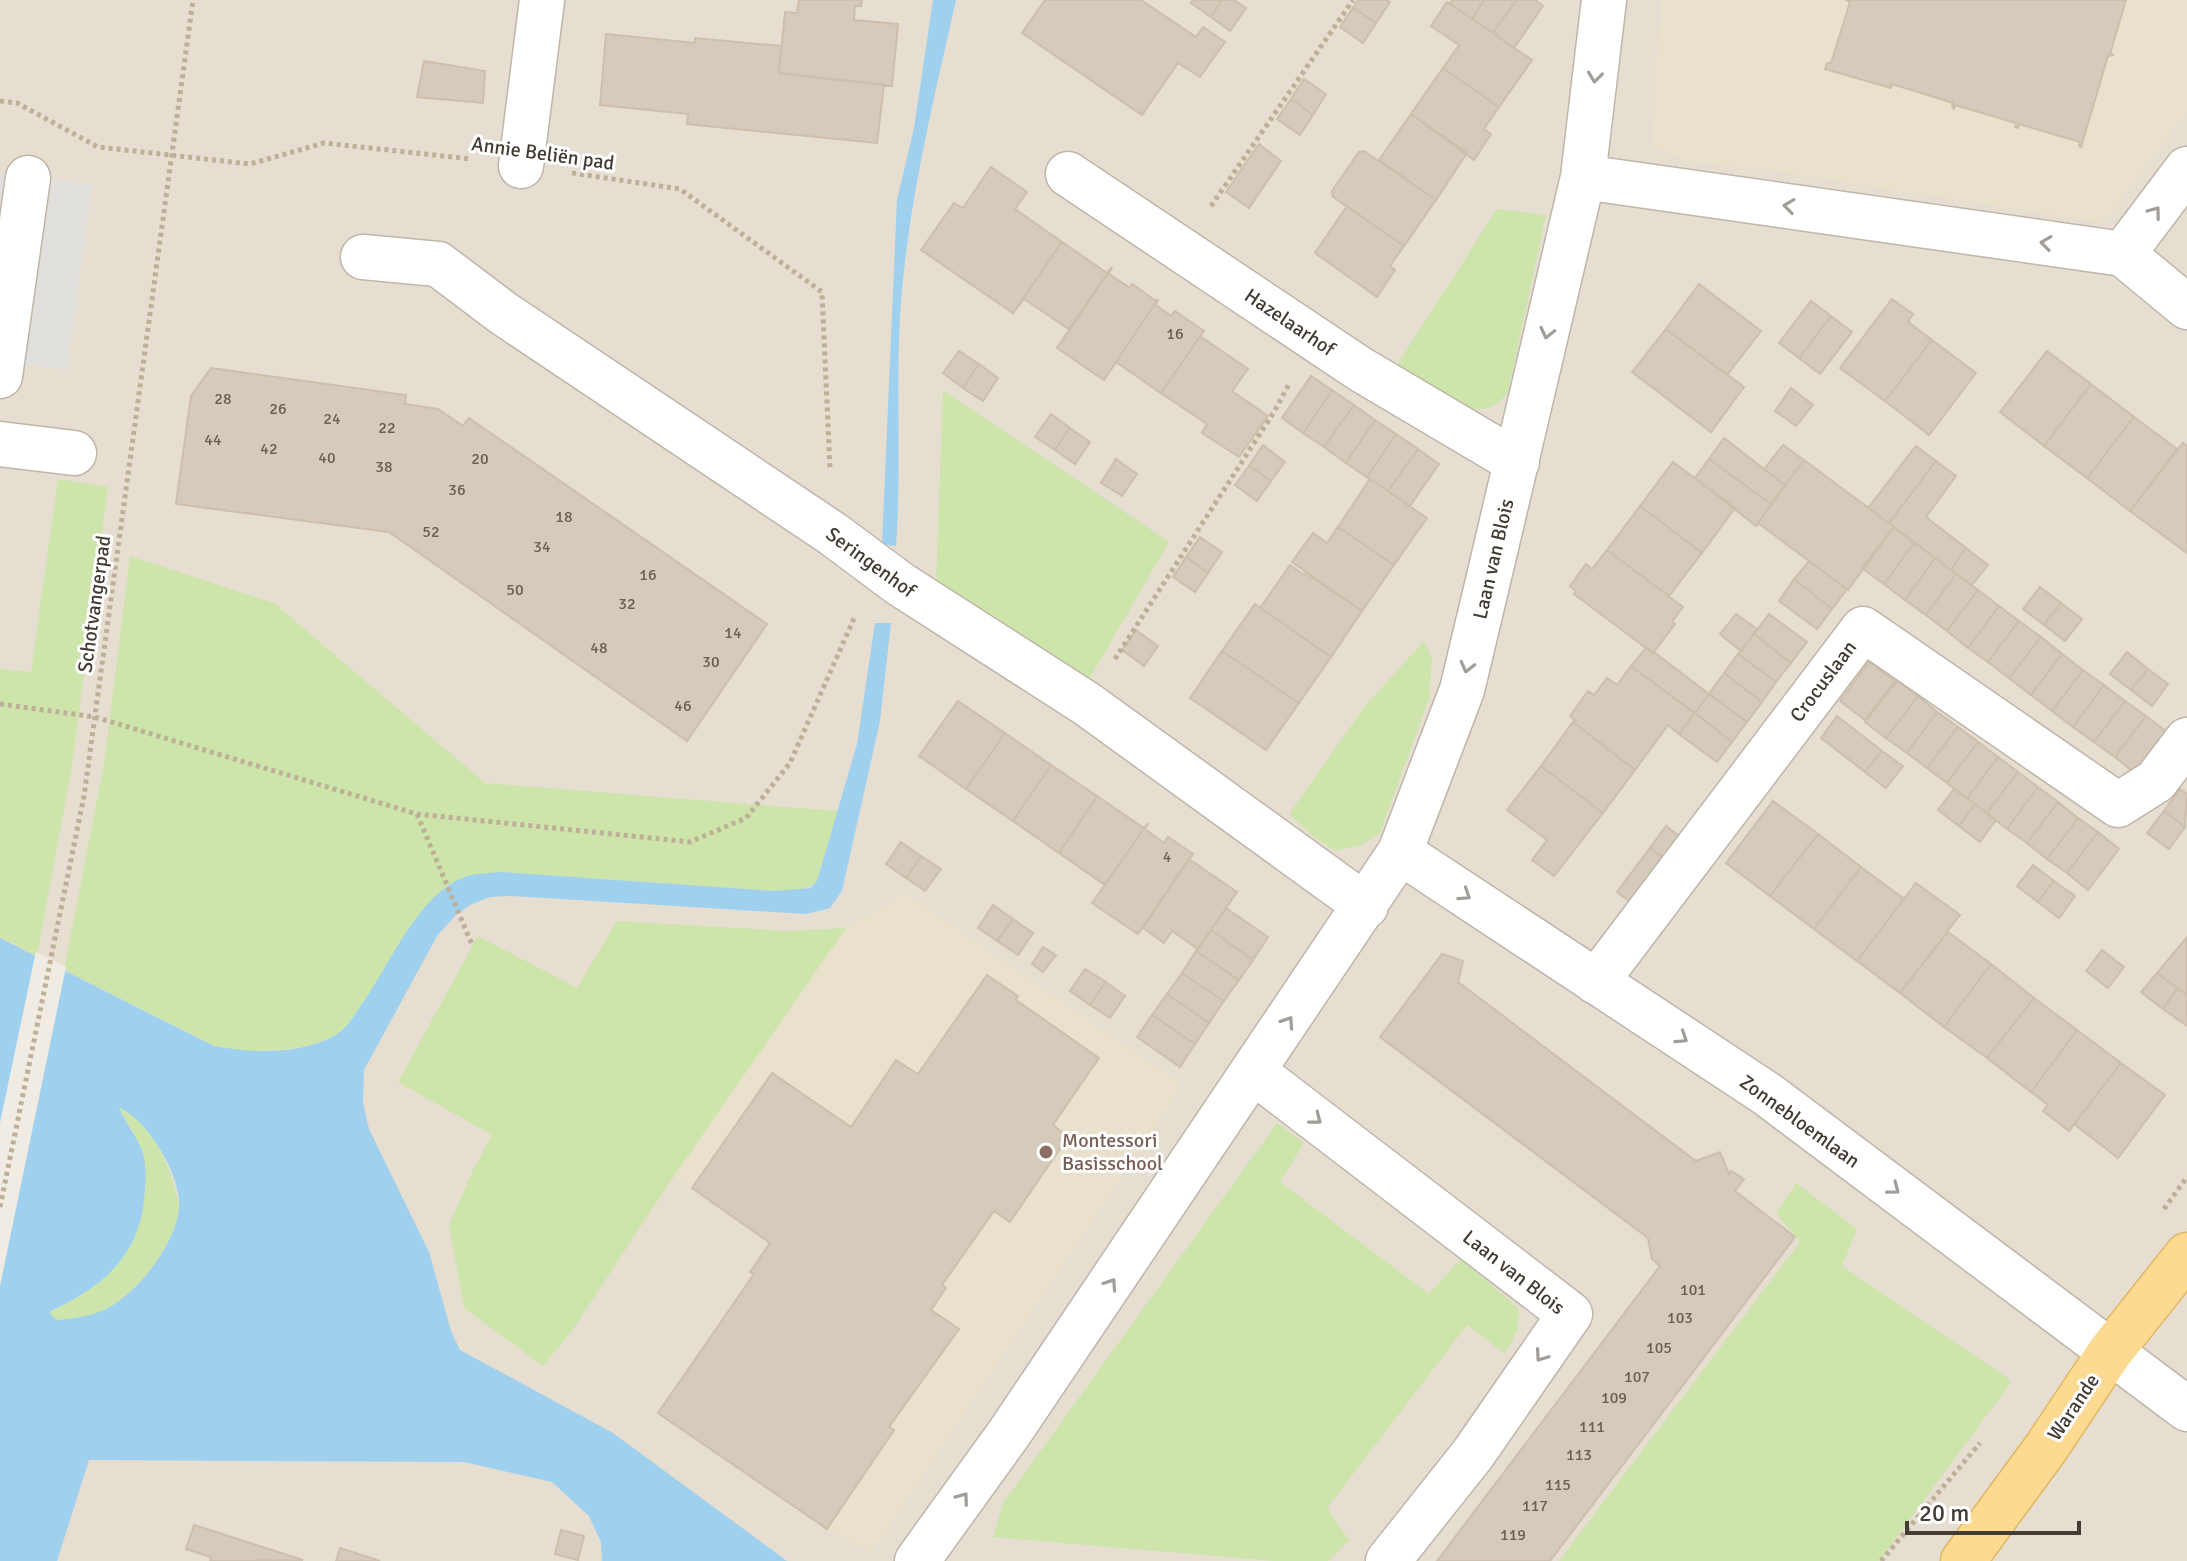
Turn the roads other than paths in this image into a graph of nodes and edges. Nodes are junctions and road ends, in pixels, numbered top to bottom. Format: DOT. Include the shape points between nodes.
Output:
graph roads {
  1 [pos="542,0"];
  2 [pos="1604,0"];
  3 [pos="521,166"];
  4 [pos="2187,169"];
  5 [pos="1068,174"];
  6 [pos="1583,177"];
  7 [pos="28,178"];
  8 [pos="2123,254"];
  9 [pos="363,257"];
  10 [pos="2187,307"];
  11 [pos="0,376"];
  12 [pos="0,444"];
  13 [pos="74,453"];
  14 [pos="1517,462"];
  15 [pos="2187,740"];
  16 [pos="1400,852"];
  17 [pos="1366,906"];
  18 [pos="1596,982"];
  19 [pos="1254,1072"];
  20 [pos="2187,1255"];
  21 [pos="2110,1352"];
  22 [pos="2187,1409"];
  23 [pos="917,1561"];
  24 [pos="1388,1561"];
  25 [pos="1963,1561"];
  1 -- 3 [label="street"];
  2 -- 6 [label="street, Laan van Blois, one-way"];
  8 -- 4 [label="street, one-way"];
  5 -- 14 [label="street, Hazelaarhof" via="1360,369"];
  8 -- 6 [label="street, one-way"];
  6 -- 14 [label="street, Laan van Blois, one-way"];
  7 -- 11 [label="street"];
  8 -- 10 [label="street"];
  9 -- 17 [label="street, Seringenhof" via="438,264 883,572 1087,704"];
  12 -- 13 [label="street"];
  14 -- 16 [label="street, Laan van Blois, one-way" via="1462,690"];
  15 -- 18 [label="street, Crocuslaan" via="2156,781 2118,805 1863,629"];
  16 -- 17 [label="street, Laan van Blois"];
  16 -- 18 [label="street, Zonnebloemlaan, one-way"];
  19 -- 17 [label="street, Laan van Blois, one-way"];
  18 -- 21 [label="street, Zonnebloemlaan, one-way" via="1767,1094"];
  23 -- 19 [label="street, Laan van Blois, one-way"];
  19 -- 24 [label="street, Laan van Blois, one-way" via="1570,1314 1473,1454"];
  20 -- 21 [label="main road, Warande"];
  21 -- 22 [label="street, Zonnebloemlaan"];
  21 -- 25 [label="main road, Warande"];
}
